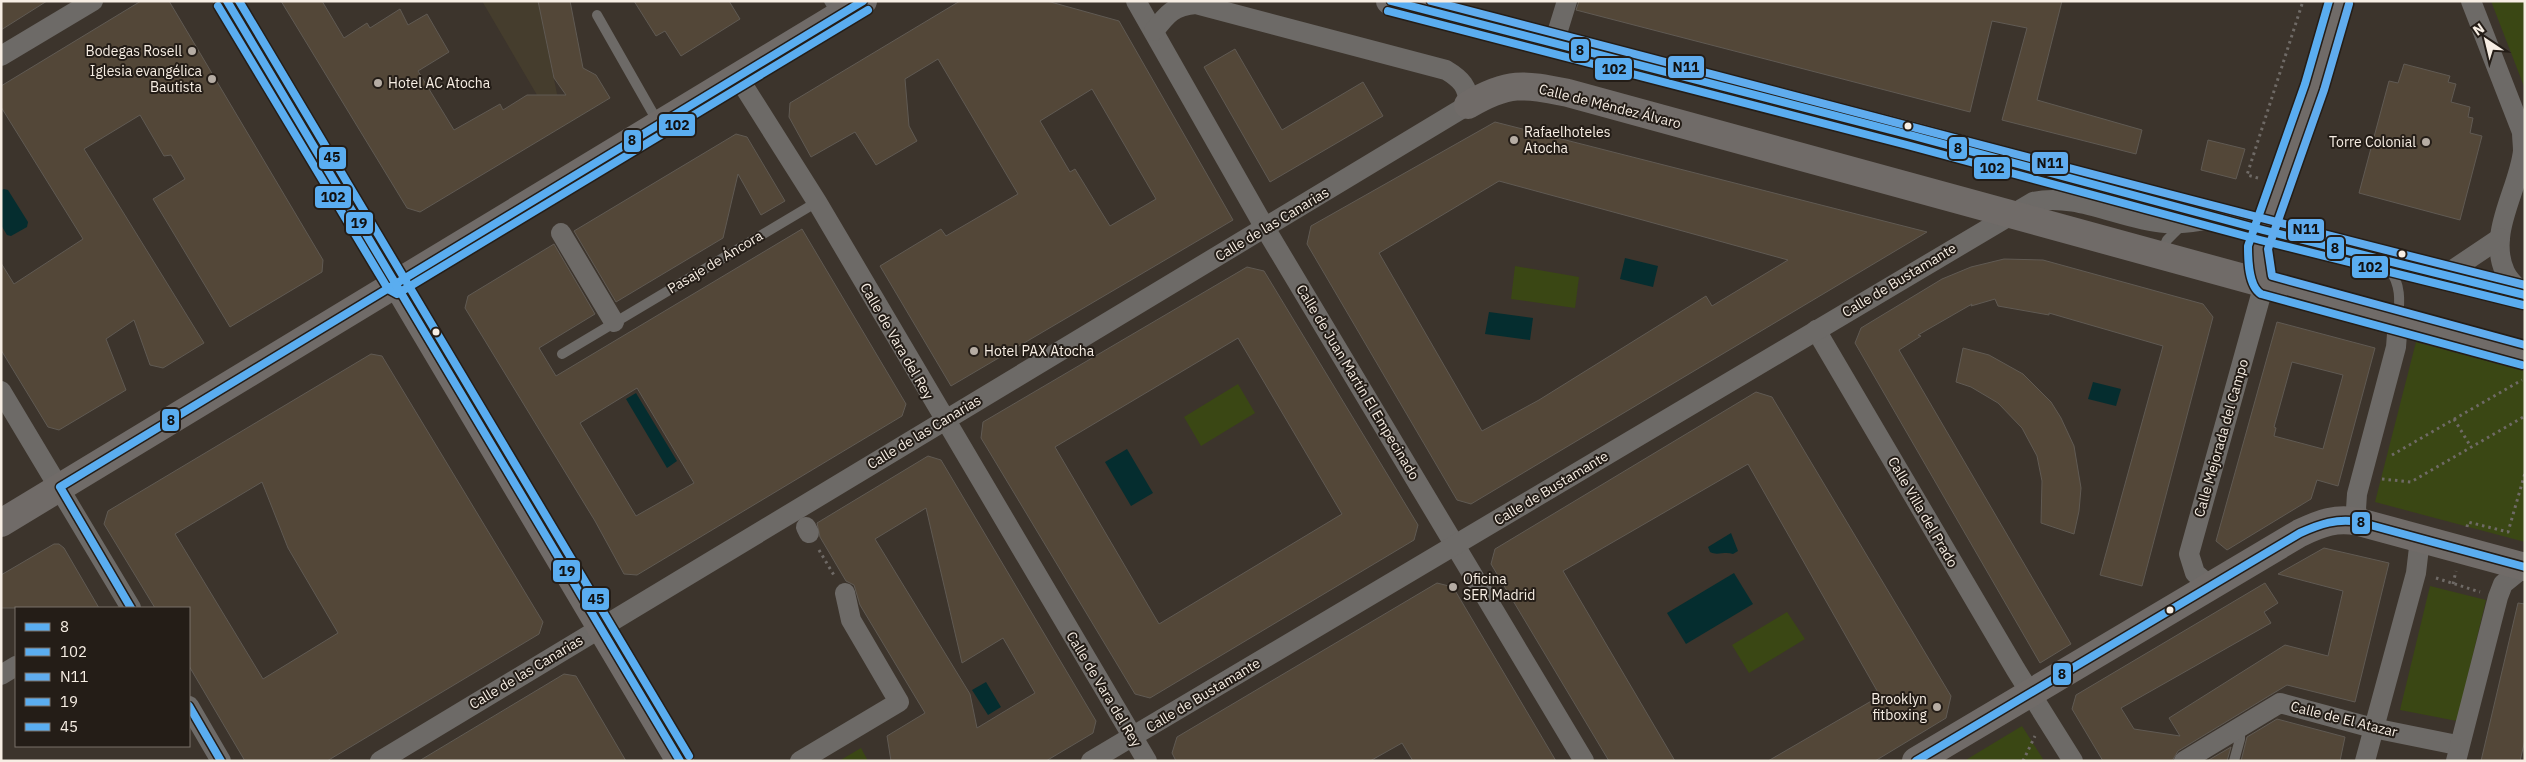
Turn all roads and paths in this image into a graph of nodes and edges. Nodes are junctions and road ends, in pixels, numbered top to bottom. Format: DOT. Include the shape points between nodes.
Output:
graph roads {
  1 [pos="93,1"];
  2 [pos="227,1"];
  3 [pos="863,1"];
  4 [pos="1136,1"];
  5 [pos="1390,1"];
  6 [pos="1567,1"];
  7 [pos="2302,1"];
  8 [pos="2339,1"];
  9 [pos="2352,1"];
  10 [pos="2472,1"];
  11 [pos="834,9"];
  12 [pos="597,15"];
  13 [pos="1154,31"];
  14 [pos="1554,43"];
  15 [pos="1,56"];
  16 [pos="738,77"];
  17 [pos="2315,87"];
  18 [pos="1468,105"];
  19 [pos="659,124"];
  20 [pos="2248,175"];
  21 [pos="816,202"];
  22 [pos="2011,214"];
  23 [pos="2219,218"];
  24 [pos="2184,223"];
  25 [pos="1265,228"];
  26 [pos="2263,230"];
  27 [pos="561,233"];
  28 [pos="2500,238"];
  29 [pos="2160,256"];
  30 [pos="2384,260"];
  31 [pos="2445,275"];
  32 [pos="396,284"];
  33 [pos="2264,284"];
  34 [pos="2525,295"];
  35 [pos="2398,321"];
  36 [pos="614,322"];
  37 [pos="1816,330"];
  38 [pos="562,354"];
  39 [pos="2525,355"];
  40 [pos="2525,378"];
  41 [pos="1,391"];
  42 [pos="2525,416"];
  43 [pos="2454,419"];
  44 [pos="944,420"];
  45 [pos="2471,447"];
  46 [pos="2392,455"];
  47 [pos="2525,473"];
  48 [pos="2362,476"];
  49 [pos="60,487"];
  50 [pos="2359,522"];
  51 [pos="1,523"];
  52 [pos="807,530"];
  53 [pos="2420,539"];
  54 [pos="1455,544"];
  55 [pos="2460,549"];
  56 [pos="2524,567"];
  57 [pos="2416,572"];
  58 [pos="2453,584"];
  59 [pos="2210,586"];
  60 [pos="845,593"];
  61 [pos="2498,597"];
  62 [pos="124,606"];
  63 [pos="600,627"];
  64 [pos="15,667"];
  65 [pos="1,675"];
  66 [pos="2030,693"];
  67 [pos="190,708"];
  68 [pos="2240,727"];
  69 [pos="2373,728"];
  70 [pos="1132,736"];
  71 [pos="2458,752"];
  72 [pos="221,761"];
  73 [pos="380,761"];
  74 [pos="680,761"];
  75 [pos="800,761"];
  76 [pos="1091,761"];
  77 [pos="1146,761"];
  78 [pos="1584,761"];
  79 [pos="1916,761"];
  80 [pos="2073,761"];
  81 [pos="2184,761"];
  82 [pos="2234,761"];
  83 [pos="2365,761"];
  1 -- 15 [label="street"];
  2 -- 32 [label="main road"];
  3 -- 11 [label="main road"];
  4 -- 13 [label="street, Calle de Juan Martín El Empecinado"];
  5 -- 14 [label="main road"];
  6 -- 14 [label="street"];
  7 -- 20 [label="path"];
  8 -- 17 [label="main road"];
  9 -- 17 [label="main road"];
  10 -- 28 [label="street" via="2522,132 2523,152"];
  11 -- 16 [label="main road"];
  12 -- 19 [label="lane"];
  13 -- 18 [label="street" via="1174,9 1196,4 1446,70 1465,86"];
  13 -- 25 [label="street, Calle de Juan Martín El Empecinado"];
  14 -- 23 [label="main road"];
  16 -- 19 [label="main road"];
  16 -- 21 [label="street, Calle de Vara del Rey"];
  17 -- 26 [label="main road"];
  18 -- 22 [label="main road, Calle de Méndez Álvaro" via="1510,86 1568,93"];
  18 -- 25 [label="street, Calle de las Canarias"];
  19 -- 32 [label="main road"];
  21 -- 36 [label="lane, Pasaje de Áncora"];
  21 -- 44 [label="street, Calle de Vara del Rey"];
  22 -- 24 [label="street" via="2032,202 2047,199 2165,223"];
  22 -- 29 [label="main road, Calle de Méndez Álvaro"];
  22 -- 37 [label="street, Calle de Bustamante"];
  23 -- 24 [label="street"];
  23 -- 26 [label="main road"];
  24 -- 29 [label="lane" via="2167,240"];
  25 -- 44 [label="street, Calle de las Canarias"];
  25 -- 54 [label="street, Calle de Juan Martín El Empecinado"];
  26 -- 30 [label="main road"];
  26 -- 33 [label="main road" via="2258,248"];
  27 -- 36 [label="street"];
  28 -- 31 [label="street"];
  28 -- 34 [label="street" via="2504,271"];
  29 -- 33 [label="main road, Calle de Méndez Álvaro"];
  30 -- 31 [label="main road"];
  30 -- 35 [label="lane" via="2396,277 2400,290"];
  31 -- 34 [label="main road"];
  32 -- 49 [label="main road"];
  32 -- 63 [label="main road"];
  33 -- 35 [label="main road, Calle de Méndez Álvaro"];
  33 -- 59 [label="street, Calle Mejorada del Campo" via="2189,554 2195,573"];
  35 -- 39 [label="main road, Calle de Méndez Álvaro"];
  35 -- 48 [label="street" via="2396,347"];
  36 -- 38 [label="lane, Pasaje de Áncora"];
  37 -- 54 [label="street, Calle de Bustamante"];
  37 -- 66 [label="street, Calle Villa del Prado"];
  40 -- 43 [label="path"];
  41 -- 49 [label="street"];
  42 -- 45 [label="path"];
  43 -- 45 [label="path"];
  43 -- 46 [label="path"];
  44 -- 63 [label="street, Calle de las Canarias"];
  44 -- 70 [label="street, Calle de Vara del Rey"];
  45 -- 48 [label="path" via="2411,482"];
  47 -- 55 [label="path" via="2508,532 2468,522"];
  48 -- 50 [label="street" via="2356,508"];
  49 -- 51 [label="main road"];
  49 -- 62 [label="street"];
  50 -- 53 [label="main road"];
  50 -- 59 [label="main road" via="2334,519 2311,527"];
  52 -- 60 [label="path"];
  53 -- 55 [label="main road"];
  53 -- 57 [label="street"];
  54 -- 70 [label="street, Calle de Bustamante"];
  54 -- 78 [label="street, Calle de Juan Martín El Empecinado"];
  55 -- 56 [label="main road"];
  55 -- 58 [label="path"];
  56 -- 61 [label="street" via="2504,584"];
  57 -- 58 [label="path"];
  57 -- 69 [label="street"];
  58 -- 61 [label="path"];
  59 -- 66 [label="main road"];
  60 -- 75 [label="street" via="851,620 899,702"];
  61 -- 71 [label="street"];
  63 -- 73 [label="street, Calle de las Canarias"];
  63 -- 74 [label="main road"];
  64 -- 65 [label="street"];
  66 -- 79 [label="main road"];
  66 -- 80 [label="street, Calle Villa del Prado"];
  67 -- 72 [label="street"];
  68 -- 69 [label="street, Calle de El Atazar" via="2280,703"];
  68 -- 81 [label="street, Calle de El Atazar"];
  68 -- 82 [label="lane"];
  69 -- 71 [label="street, Calle de El Atazar" via="2452,744"];
  69 -- 83 [label="street"];
  70 -- 76 [label="street, Calle de Bustamante"];
  70 -- 77 [label="street, Calle de Vara del Rey"];
}
